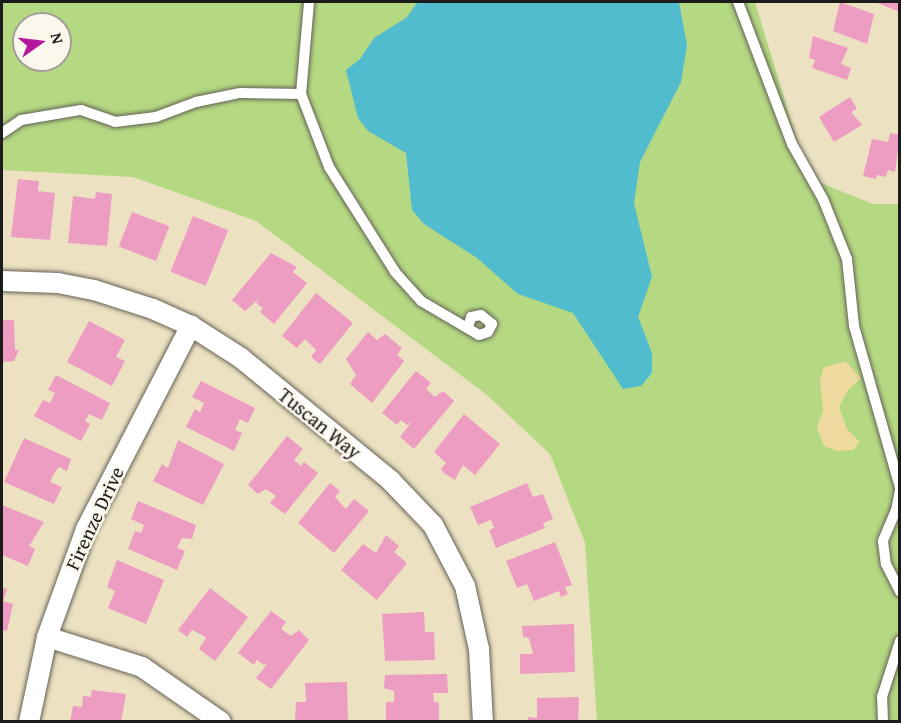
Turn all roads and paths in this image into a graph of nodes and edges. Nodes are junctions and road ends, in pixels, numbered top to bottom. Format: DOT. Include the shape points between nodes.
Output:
graph roads {
  1 [pos="309,2"];
  2 [pos="738,2"];
  3 [pos="301,94"];
  4 [pos="2,133"];
  5 [pos="2,281"];
  6 [pos="191,326"];
  7 [pos="468,328"];
  8 [pos="900,489"];
  9 [pos="900,592"];
  10 [pos="47,637"];
  11 [pos="900,641"];
  12 [pos="29,722"];
  13 [pos="221,722"];
  14 [pos="483,722"];
  15 [pos="883,722"];
  1 -- 3 [label="lane"];
  2 -- 8 [label="lane" via="792,144 823,199 847,259 854,326"];
  3 -- 4 [label="lane" via="240,93 196,102 156,117 115,122 81,110 21,120"];
  3 -- 7 [label="lane" via="330,167 395,272 421,302"];
  5 -- 6 [label="street, Tuscan Way" via="94,290"];
  6 -- 10 [label="street, Firenze Drive" via="86,529"];
  6 -- 14 [label="street, Tuscan Way" via="241,358 390,480 433,525 451,554 475,619"];
  8 -- 9 [label="lane" via="883,541 886,564"];
  10 -- 12 [label="street, Firenze Drive"];
  10 -- 13 [label="street" via="142,667"];
  11 -- 15 [label="lane" via="882,697"];
}
